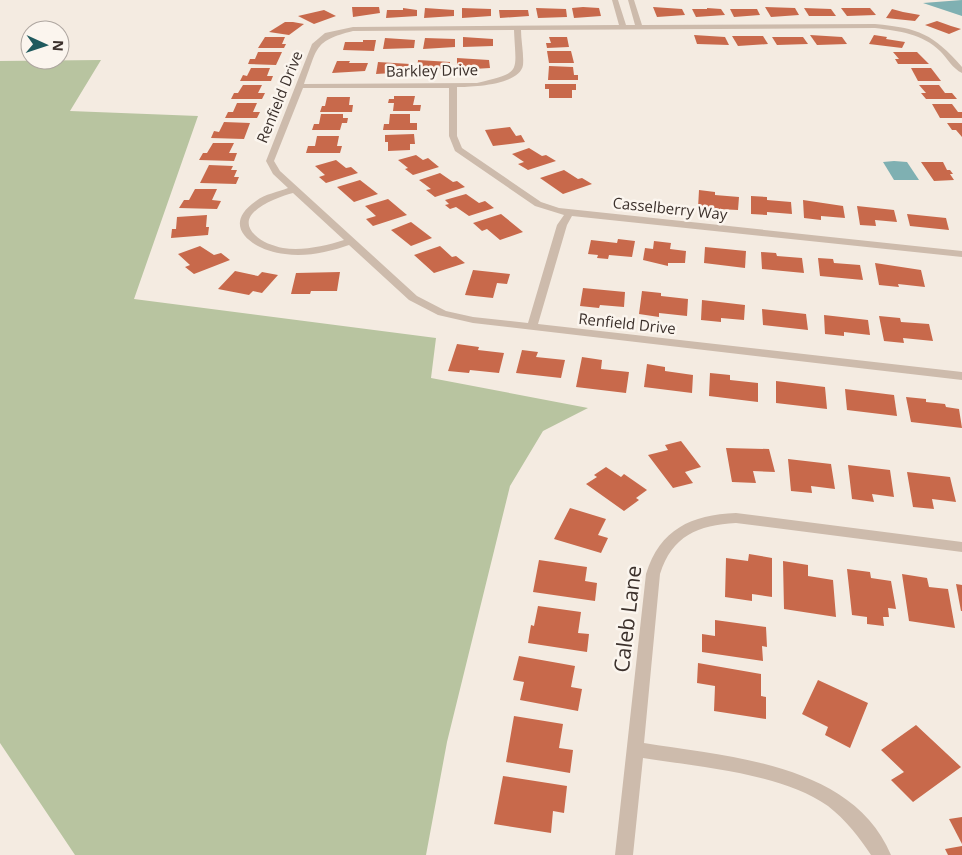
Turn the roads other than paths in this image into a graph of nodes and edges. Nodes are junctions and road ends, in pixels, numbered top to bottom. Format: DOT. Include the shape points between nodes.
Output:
graph roads {
  1 [pos="615,0"];
  2 [pos="631,0"];
  3 [pos="517,27"];
  4 [pos="624,27"];
  5 [pos="639,27"];
  6 [pos="962,71"];
  7 [pos="454,85"];
  8 [pos="299,86"];
  9 [pos="295,189"];
  10 [pos="569,214"];
  11 [pos="351,241"];
  12 [pos="962,254"];
  13 [pos="532,327"];
  14 [pos="962,376"];
  15 [pos="962,547"];
  16 [pos="635,749"];
  17 [pos="624,855"];
  18 [pos="882,855"];
  1 -- 4 [label="street"];
  2 -- 5 [label="street"];
  3 -- 4 [label="street, Renfield Drive"];
  3 -- 7 [label="street, Barkley Drive" via="520,64 516,72 490,83"];
  3 -- 8 [label="street, Renfield Drive" via="369,28 337,32 317,43"];
  4 -- 5 [label="street, Renfield Drive"];
  5 -- 6 [label="street, Renfield Drive" via="885,27 910,32 939,45"];
  7 -- 8 [label="street, Barkley Drive"];
  7 -- 10 [label="street, Casselberry Way" via="454,138 460,150 531,200"];
  8 -- 9 [label="street, Renfield Drive" via="270,161"];
  9 -- 11 [label="street, Renfield Drive"];
  9 -- 11 [label="street" via="267,198 249,211 244,227 251,238 272,249 295,252 321,250"];
  10 -- 12 [label="street, Casselberry Way"];
  10 -- 13 [label="street" via="561,226"];
  11 -- 13 [label="street, Renfield Drive" via="413,298 431,309 460,318"];
  13 -- 14 [label="street, Renfield Drive"];
  15 -- 16 [label="street, Caleb Lane" via="744,518 712,520 679,533 661,551 654,568"];
  16 -- 17 [label="street, Caleb Lane"];
  16 -- 18 [label="street" via="767,771 798,780 845,810 862,826"];
}
